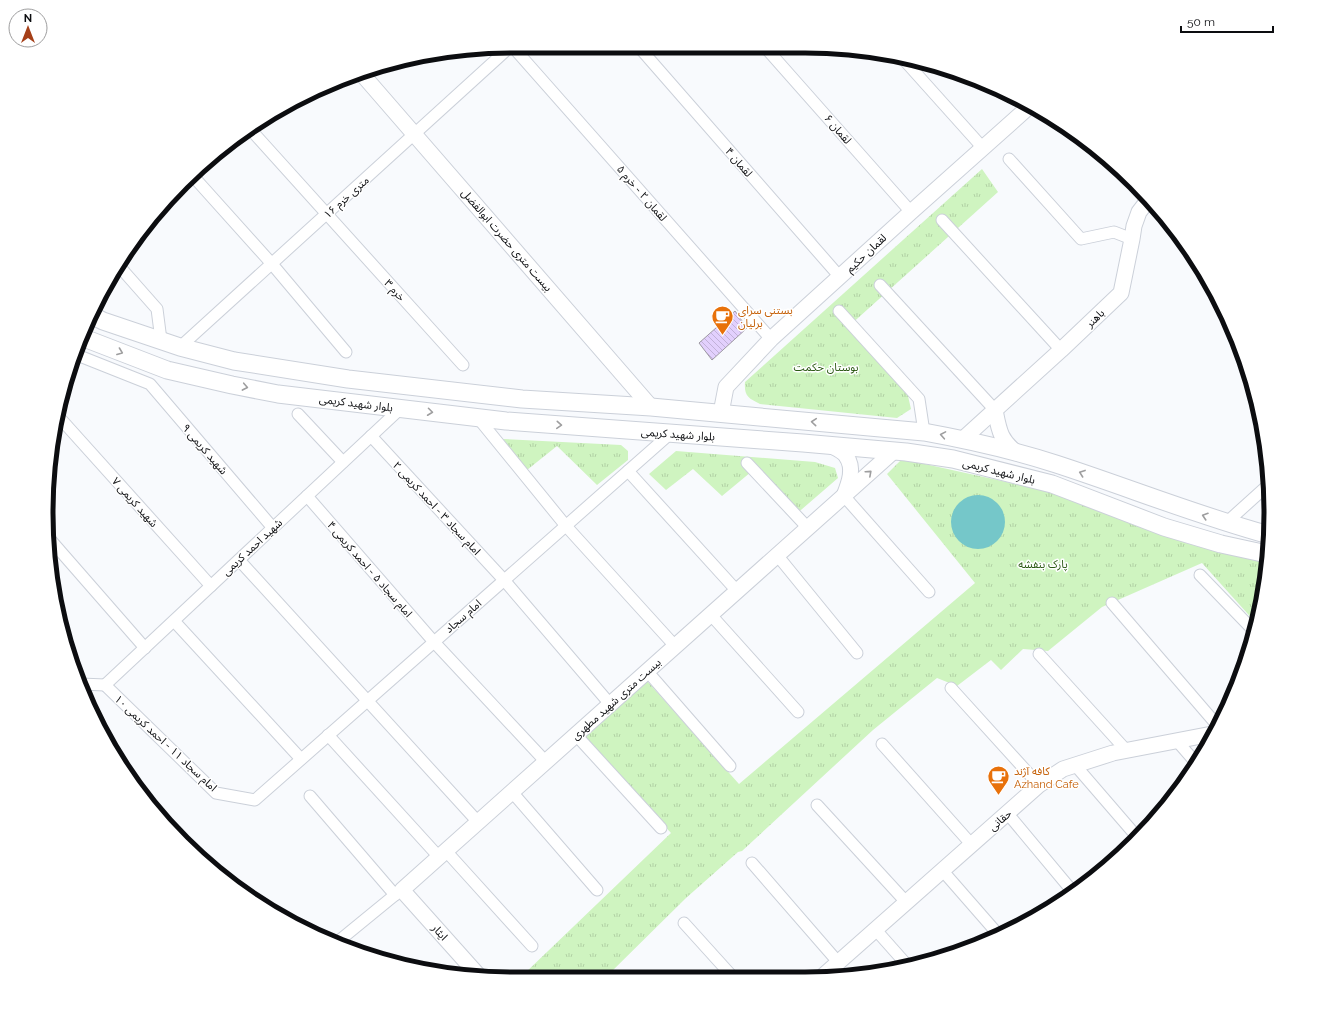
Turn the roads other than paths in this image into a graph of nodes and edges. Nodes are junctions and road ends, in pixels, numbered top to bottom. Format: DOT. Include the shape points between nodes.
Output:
graph roads {
  1 [pos="504,53"];
  2 [pos="518,53"];
  3 [pos="644,53"];
  4 [pos="770,53"];
  5 [pos="909,66"];
  6 [pos="365,77"];
  7 [pos="1025,110"];
  8 [pos="253,133"];
  9 [pos="414,134"];
  10 [pos="983,148"];
  11 [pos="1009,158"];
  12 [pos="196,180"];
  13 [pos="1145,205"];
  14 [pos="911,212"];
  15 [pos="326,214"];
  16 [pos="942,220"];
  17 [pos="1132,239"];
  18 [pos="272,264"];
  19 [pos="123,270"];
  20 [pos="840,277"];
  21 [pos="880,285"];
  22 [pos="839,311"];
  23 [pos="96,318"];
  24 [pos="87,339"];
  25 [pos="161,340"];
  26 [pos="771,340"];
  27 [pos="180,347"];
  28 [pos="1061,350"];
  29 [pos="346,352"];
  30 [pos="80,356"];
  31 [pos="463,365"];
  32 [pos="155,366"];
  33 [pos="150,384"];
  34 [pos="651,407"];
  35 [pos="400,409"];
  36 [pos="995,410"];
  37 [pos="721,413"];
  38 [pos="298,414"];
  39 [pos="478,418"];
  40 [pos="62,422"];
  41 [pos="924,432"];
  42 [pos="671,433"];
  43 [pos="371,436"];
  44 [pos="963,439"];
  45 [pos="830,445"];
  46 [pos="894,451"];
  47 [pos="1017,453"];
  48 [pos="343,462"];
  49 [pos="748,463"];
  50 [pos="628,471"];
  51 [pos="1263,489"];
  52 [pos="306,496"];
  53 [pos="844,496"];
  54 [pos="1226,523"];
  55 [pos="566,526"];
  56 [pos="273,528"];
  57 [pos="808,528"];
  58 [pos="1263,533"];
  59 [pos="54,544"];
  60 [pos="1262,553"];
  61 [pos="777,555"];
  62 [pos="239,560"];
  63 [pos="1200,575"];
  64 [pos="504,580"];
  65 [pos="211,586"];
  66 [pos="737,591"];
  67 [pos="929,592"];
  68 [pos="1112,603"];
  69 [pos="711,614"];
  70 [pos="174,621"];
  71 [pos="1249,626"];
  72 [pos="434,642"];
  73 [pos="675,646"];
  74 [pos="145,648"];
  75 [pos="857,653"];
  76 [pos="1039,654"];
  77 [pos="647,671"];
  78 [pos="87,684"];
  79 [pos="105,685"];
  80 [pos="951,688"];
  81 [pos="367,701"];
  82 [pos="610,704"];
  83 [pos="798,712"];
  84 [pos="1214,721"];
  85 [pos="328,735"];
  86 [pos="576,735"];
  87 [pos="1206,735"];
  88 [pos="1177,741"];
  89 [pos="882,744"];
  90 [pos="1126,750"];
  91 [pos="1192,759"];
  92 [pos="301,760"];
  93 [pos="546,762"];
  94 [pos="1075,765"];
  95 [pos="730,766"];
  96 [pos="1039,786"];
  97 [pos="512,792"];
  98 [pos="310,796"];
  99 [pos="255,800"];
  100 [pos="817,805"];
  101 [pos="1008,814"];
  102 [pos="478,822"];
  103 [pos="661,828"];
  104 [pos="1133,833"];
  105 [pos="972,845"];
  106 [pos="442,854"];
  107 [pos="752,863"];
  108 [pos="942,870"];
  109 [pos="1070,888"];
  110 [pos="597,890"];
  111 [pos="399,892"];
  112 [pos="906,902"];
  113 [pos="684,923"];
  114 [pos="876,929"];
  115 [pos="995,931"];
  116 [pos="341,939"];
  117 [pos="532,946"];
  118 [pos="903,961"];
  119 [pos="838,962"];
  120 [pos="473,970"];
  121 [pos="828,971"];
  122 [pos="728,972"];
  1 -- 9 [label="street, ۱۶ متری خرم"];
  2 -- 26 [label="street, لقمان ۲ - خرم ۵"];
  3 -- 20 [label="street, لقمان ۴"];
  4 -- 14 [label="street, لقمان ۶"];
  5 -- 10 [label="street"];
  6 -- 9 [label="main road, بیست متری حضرت ابوالفضل"];
  7 -- 10 [label="main road, لقمان حکیم"];
  8 -- 15 [label="street, خرم ۳"];
  9 -- 15 [label="street, ۱۶ متری خرم"];
  9 -- 34 [label="main road, بیست متری حضرت ابوالفضل"];
  10 -- 14 [label="main road, لقمان حکیم"];
  11 -- 17 [label="street" via="1081,239 1114,232"];
  12 -- 18 [label="street"];
  13 -- 17 [label="main road, باهنر" via="1139,212"];
  14 -- 20 [label="main road, لقمان حکیم"];
  15 -- 18 [label="street, ۱۶ متری خرم"];
  15 -- 31 [label="street, خرم ۳"];
  16 -- 28 [label="street"];
  17 -- 28 [label="main road, باهنر" via="1121,293"];
  18 -- 27 [label="street, ۱۶ متری خرم"];
  18 -- 29 [label="street"];
  19 -- 25 [label="street" via="157,309"];
  20 -- 26 [label="main road, لقمان حکیم"];
  21 -- 36 [label="street"];
  22 -- 41 [label="street" via="919,399"];
  23 -- 25 [label="main road, بلوار شهید کریمی"];
  24 -- 32 [label="main road, بلوار شهید کریمی, one-way"];
  25 -- 27 [label="main road, بلوار شهید کریمی"];
  26 -- 37 [label="main road, لقمان حکیم" via="726,387"];
  27 -- 34 [label="main road, بلوار شهید کریمی" via="234,361 348,379 522,399"];
  28 -- 36 [label="main road, باهنر"];
  30 -- 33 [label="street"];
  32 -- 33 [label="street"];
  32 -- 35 [label="main road, بلوار شهید کریمی, one-way" via="278,394"];
  33 -- 56 [label="street, شهید کریمی ۹"];
  34 -- 37 [label="main road, بلوار شهید کریمی"];
  35 -- 39 [label="main road, بلوار شهید کریمی, one-way"];
  35 -- 43 [label="street, شهید احمد کریمی"];
  36 -- 44 [label="main road, باهنر"];
  36 -- 47 [label="main road" via="1000,434"];
  41 -- 37 [label="main road, بلوار شهید کریمی, one-way"];
  38 -- 48 [label="street"];
  39 -- 42 [label="main road, بلوار شهید کریمی, one-way"];
  39 -- 55 [label="street"];
  40 -- 65 [label="street, شهید کریمی ۷"];
  44 -- 41 [label="main road, بلوار شهید کریمی, one-way"];
  42 -- 45 [label="main road, بلوار شهید کریمی"];
  42 -- 50 [label="street, امام سجاد"];
  43 -- 48 [label="street, شهید احمد کریمی"];
  43 -- 64 [label="street, امام سجاد ۳ - احمد کریمی ۲"];
  44 -- 47 [label="main road, بلوار شهید کریمی"];
  45 -- 46 [label="main road, بلوار شهید کریمی"];
  45 -- 53 [label="main road" via="845,455 850,464 849,483"];
  53 -- 46 [label="main road, بیست متری شهید مطهری, one-way"];
  46 -- 60 [label="main road, بلوار شهید کریمی" via="953,459 1052,484 1164,527"];
  54 -- 47 [label="main road, بلوار شهید کریمی, one-way"];
  48 -- 52 [label="street, شهید احمد کریمی"];
  49 -- 57 [label="street"];
  50 -- 55 [label="street, امام سجاد"];
  50 -- 66 [label="street"];
  51 -- 54 [label="street"];
  52 -- 56 [label="street, شهید احمد کریمی"];
  52 -- 72 [label="street, امام سجاد ۵ - احمد کریمی ۴"];
  53 -- 57 [label="main road, بیست متری شهید مطهری"];
  53 -- 67 [label="street"];
  54 -- 58 [label="main road, بلوار شهید کریمی"];
  55 -- 64 [label="street, امام سجاد"];
  55 -- 73 [label="street"];
  56 -- 62 [label="street, شهید احمد کریمی"];
  57 -- 61 [label="main road, بیست متری شهید مطهری"];
  59 -- 74 [label="street"];
  61 -- 66 [label="main road, بیست متری شهید مطهری"];
  61 -- 75 [label="street"];
  62 -- 65 [label="street, شهید احمد کریمی"];
  62 -- 81 [label="street"];
  63 -- 71 [label="street"];
  64 -- 72 [label="street, امام سجاد"];
  64 -- 82 [label="street, امام سجاد ۳ - احمد کریمی ۲"];
  65 -- 70 [label="street, شهید احمد کریمی"];
  66 -- 69 [label="main road, بیست متری شهید مطهری"];
  68 -- 84 [label="street"];
  69 -- 73 [label="main road, بیست متری شهید مطهری"];
  69 -- 83 [label="street"];
  70 -- 74 [label="street, شهید احمد کریمی"];
  70 -- 92 [label="street"];
  72 -- 81 [label="street, امام سجاد"];
  72 -- 93 [label="street, امام سجاد ۵ - احمد کریمی ۴"];
  73 -- 77 [label="main road, بیست متری شهید مطهری"];
  74 -- 79 [label="street, شهید احمد کریمی"];
  76 -- 90 [label="street"];
  77 -- 82 [label="main road, بیست متری شهید مطهری"];
  77 -- 95 [label="street"];
  78 -- 79 [label="street"];
  79 -- 99 [label="street, امام سجاد ۱۱ - احمد کریمی ۱۰" via="216,793"];
  80 -- 96 [label="street"];
  81 -- 85 [label="street, امام سجاد"];
  81 -- 102 [label="street"];
  82 -- 86 [label="main road, بیست متری شهید مطهری"];
  85 -- 92 [label="street, امام سجاد"];
  85 -- 106 [label="street"];
  86 -- 93 [label="main road, بیست متری شهید مطهری"];
  86 -- 103 [label="street"];
  87 -- 88 [label="main road, حقانی"];
  88 -- 90 [label="main road, حقانی"];
  88 -- 91 [label="street"];
  89 -- 105 [label="street"];
  90 -- 94 [label="main road, حقانی"];
  92 -- 99 [label="street, امام سجاد"];
  93 -- 97 [label="main road, بیست متری شهید مطهری"];
  94 -- 96 [label="main road, حقانی" via="1063,769"];
  94 -- 104 [label="street"];
  96 -- 101 [label="main road, حقانی"];
  97 -- 102 [label="main road, بیست متری شهید مطهری"];
  97 -- 110 [label="street"];
  98 -- 111 [label="street"];
  100 -- 112 [label="street"];
  101 -- 105 [label="main road, حقانی"];
  101 -- 109 [label="street"];
  102 -- 106 [label="main road, بیست متری شهید مطهری"];
  105 -- 108 [label="main road, حقانی"];
  106 -- 111 [label="main road, بیست متری شهید مطهری"];
  106 -- 117 [label="street"];
  107 -- 119 [label="street"];
  108 -- 112 [label="main road, حقانی"];
  108 -- 115 [label="street"];
  111 -- 116 [label="street, بیست متری شهید مطهری"];
  111 -- 120 [label="main road, ایثار"];
  112 -- 114 [label="main road, حقانی"];
  113 -- 122 [label="street"];
  114 -- 118 [label="street"];
  114 -- 119 [label="main road, حقانی"];
  119 -- 121 [label="main road, حقانی"];
}
